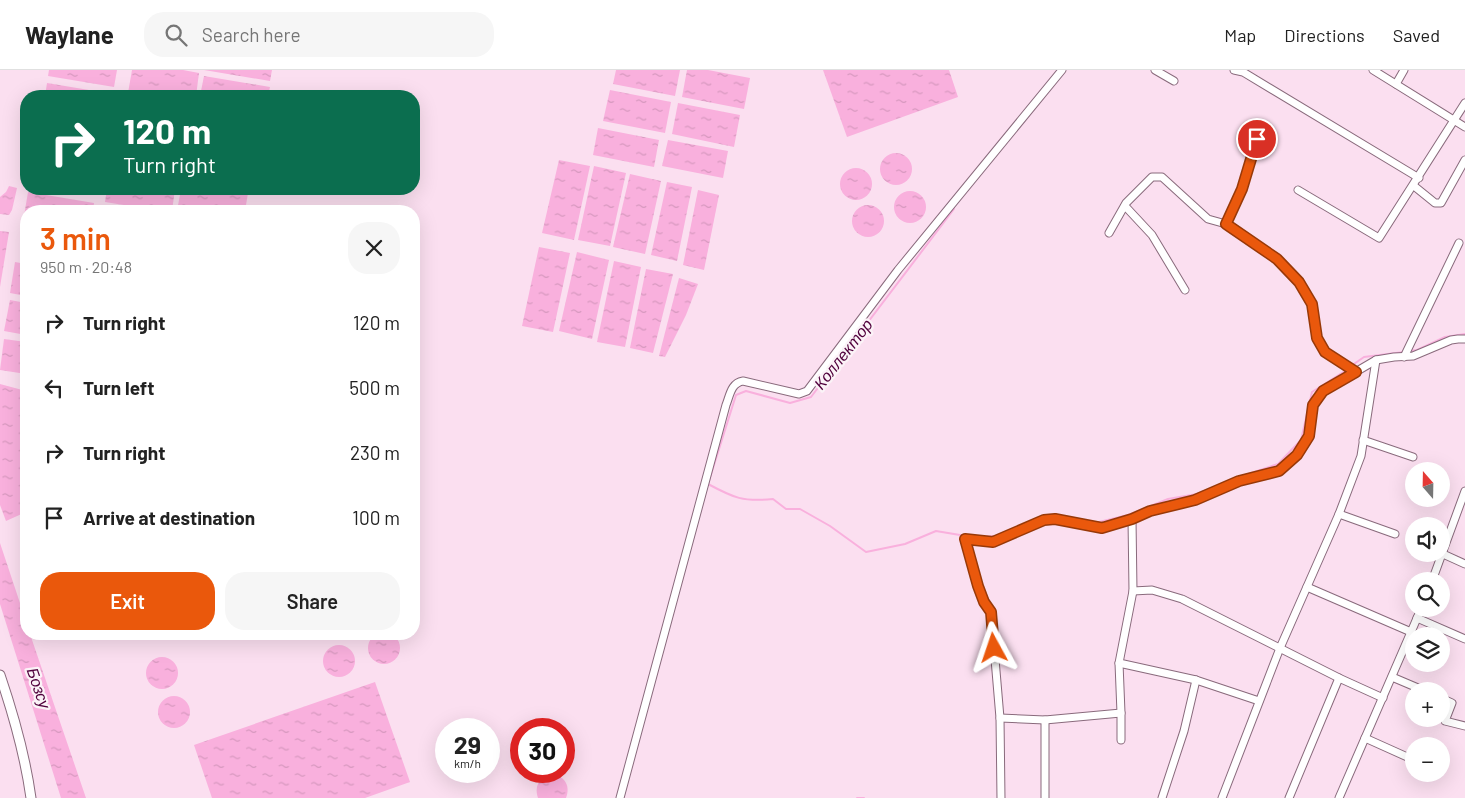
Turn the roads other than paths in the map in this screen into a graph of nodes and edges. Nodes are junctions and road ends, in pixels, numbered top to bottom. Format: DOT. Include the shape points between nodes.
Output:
graph roads {
  1 [pos="1062,70"];
  2 [pos="1155,70"];
  3 [pos="1234,70"];
  4 [pos="1373,70"];
  5 [pos="1404,70"];
  6 [pos="1174,81"];
  7 [pos="1396,84"];
  8 [pos="1465,103"];
  9 [pos="1455,121"];
  10 [pos="1465,126"];
  11 [pos="1257,139"];
  12 [pos="1465,160"];
  13 [pos="1419,178"];
  14 [pos="1414,186"];
  15 [pos="1298,190"];
  16 [pos="1125,206"];
  17 [pos="1226,224"];
  18 [pos="1109,233"];
  19 [pos="1459,243"];
  20 [pos="1185,290"];
  21 [pos="1465,339"];
  22 [pos="1404,357"];
  23 [pos="1376,360"];
  24 [pos="1356,372"];
  25 [pos="1363,440"];
  26 [pos="1412,457"];
  27 [pos="1465,491"];
  28 [pos="1339,514"];
  29 [pos="1132,519"];
  30 [pos="1395,534"];
  31 [pos="1450,534"];
  32 [pos="1450,557"];
  33 [pos="1465,564"];
  34 [pos="1307,587"];
  35 [pos="1133,591"];
  36 [pos="1417,618"];
  37 [pos="1413,627"];
  38 [pos="1405,629"];
  39 [pos="1465,639"];
  40 [pos="1405,646"];
  41 [pos="1280,648"];
  42 [pos="1120,663"];
  43 [pos="0,675"];
  44 [pos="1392,677"];
  45 [pos="1339,678"];
  46 [pos="1196,680"];
  47 [pos="1405,683"];
  48 [pos="1383,698"];
  49 [pos="1260,702"];
  50 [pos="1121,713"];
  51 [pos="1000,718"];
  52 [pos="1045,720"];
  53 [pos="1450,722"];
  54 [pos="1465,726"];
  55 [pos="1365,738"];
  56 [pos="1120,740"];
  57 [pos="1405,756"];
  58 [pos="31,798"];
  59 [pos="620,798"];
  60 [pos="1001,798"];
  61 [pos="1045,798"];
  62 [pos="1162,798"];
  63 [pos="1222,798"];
  64 [pos="1289,798"];
  65 [pos="1338,798"];
  1 -- 59 [label="street" via="898,270 807,391 799,394 742,381 734,385"];
  2 -- 6 [label="street"];
  3 -- 13 [label="street" via="1243,72"];
  4 -- 7 [label="street"];
  5 -- 7 [label="street"];
  7 -- 9 [label="street"];
  8 -- 9 [label="street"];
  9 -- 10 [label="street"];
  9 -- 13 [label="street"];
  11 -- 17 [label="street" via="1242,189"];
  12 -- 14 [label="street" via="1441,203 1435,203"];
  13 -- 14 [label="street"];
  14 -- 15 [label="street" via="1379,238"];
  16 -- 17 [label="street" via="1152,177 1162,177 1208,219"];
  16 -- 18 [label="street"];
  16 -- 20 [label="street" via="1152,235"];
  17 -- 24 [label="street" via="1277,259 1299,282 1312,304 1317,338 1325,352"];
  19 -- 22 [label="street"];
  21 -- 22 [label="street" via="1458,338"];
  22 -- 23 [label="street"];
  23 -- 24 [label="street"];
  23 -- 25 [label="street"];
  24 -- 29 [label="street" via="1323,391 1313,405 1309,436 1297,455 1279,471 1239,481 1195,500"];
  25 -- 26 [label="street"];
  25 -- 28 [label="street"];
  27 -- 31 [label="street"];
  28 -- 30 [label="street"];
  28 -- 34 [label="street"];
  29 -- 35 [label="street"];
  29 -- 51 [label="street" via="1102,528 1044,520 993,542 965,539 978,586 991,612"];
  32 -- 33 [label="street"];
  34 -- 38 [label="street"];
  34 -- 41 [label="street"];
  35 -- 41 [label="street" via="1152,590 1182,599"];
  35 -- 42 [label="street"];
  36 -- 37 [label="street"];
  36 -- 39 [label="street"];
  40 -- 44 [label="street"];
  41 -- 45 [label="street"];
  41 -- 49 [label="street"];
  42 -- 46 [label="street"];
  42 -- 50 [label="street"];
  43 -- 58 [label="main road" via="22,746"];
  44 -- 47 [label="street"];
  44 -- 48 [label="street"];
  45 -- 48 [label="street"];
  45 -- 64 [label="street"];
  46 -- 49 [label="street"];
  46 -- 62 [label="street" via="1184,731"];
  48 -- 55 [label="street"];
  49 -- 63 [label="street"];
  50 -- 52 [label="street"];
  50 -- 56 [label="street"];
  51 -- 52 [label="street"];
  51 -- 60 [label="street"];
  52 -- 61 [label="street"];
  53 -- 54 [label="street"];
  55 -- 57 [label="street"];
  55 -- 65 [label="street"];
}
